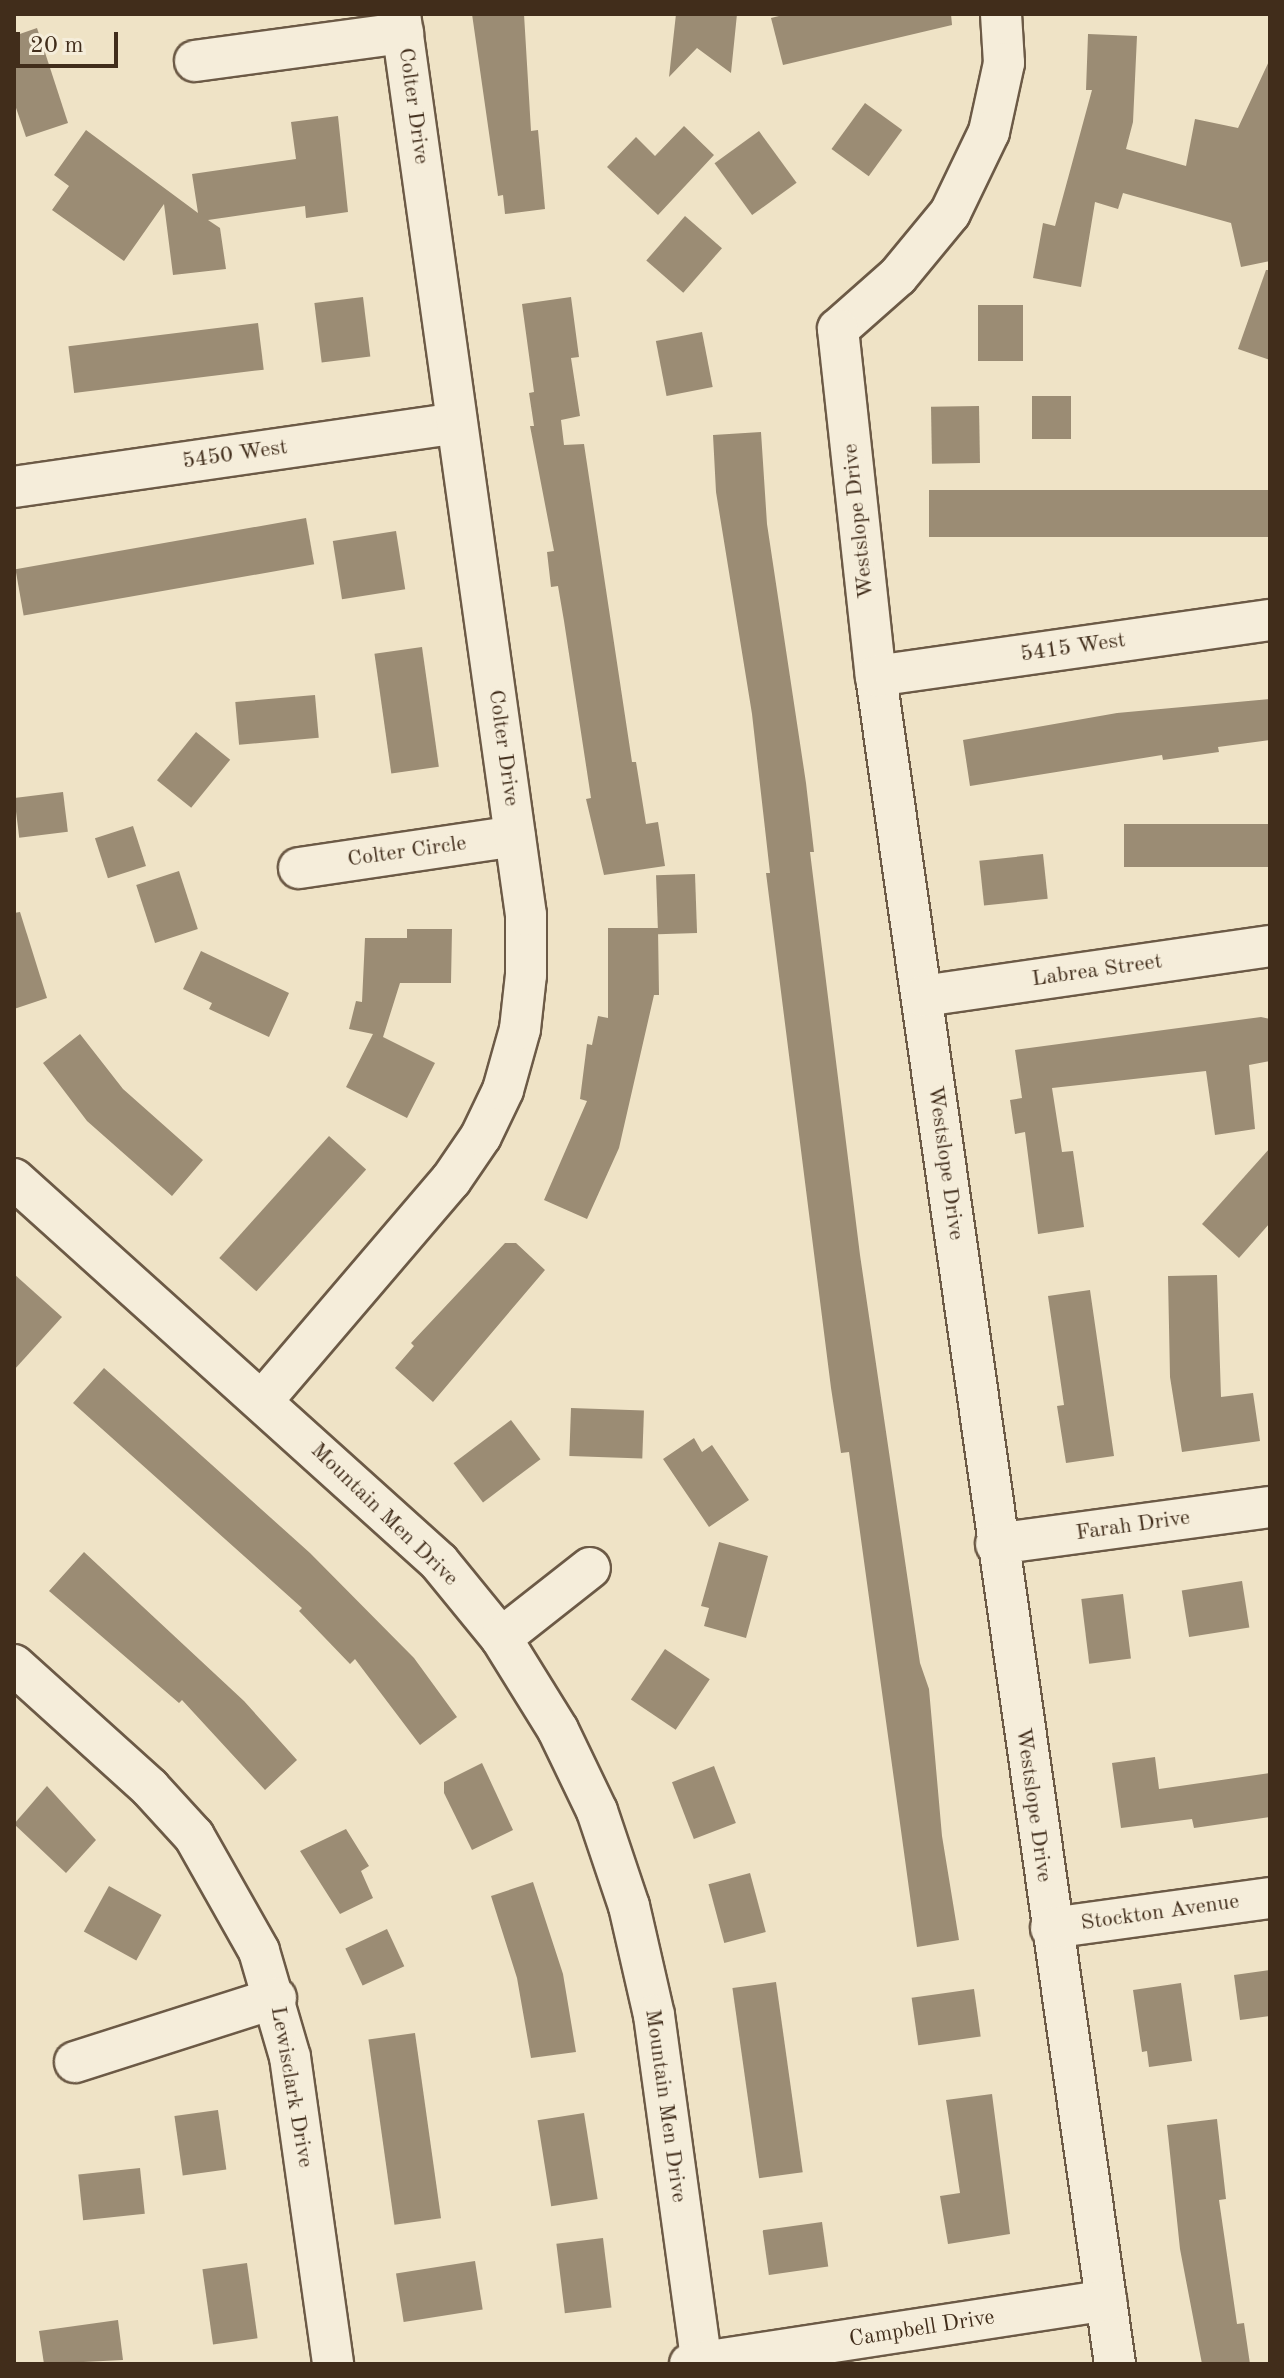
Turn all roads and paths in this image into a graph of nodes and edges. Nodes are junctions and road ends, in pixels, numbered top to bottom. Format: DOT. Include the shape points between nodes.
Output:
graph roads {
  1 [pos="1001,14"];
  2 [pos="402,24"];
  3 [pos="195,61"];
  4 [pos="456,423"];
  5 [pos="14,487"];
  6 [pos="1270,620"];
  7 [pos="876,676"];
  8 [pos="515,836"];
  9 [pos="299,868"];
  10 [pos="1270,946"];
  11 [pos="923,996"];
  12 [pos="14,1179"];
  13 [pos="262,1401"];
  14 [pos="1270,1507"];
  15 [pos="996,1544"];
  16 [pos="590,1568"];
  17 [pos="501,1638"];
  18 [pos="14,1665"];
  19 [pos="1270,1898"];
  20 [pos="1051,1928"];
  21 [pos="276,1998"];
  22 [pos="75,2062"];
  23 [pos="1106,2300"];
  24 [pos="698,2363"];
  25 [pos="333,2364"];
  26 [pos="1115,2364"];
  1 -- 7 [label="street, Westslope Drive" via="1004,63 989,132 950,213 898,276 838,329"];
  2 -- 3 [label="street"];
  2 -- 4 [label="street, Colter Drive"];
  4 -- 5 [label="street, 5450 West"];
  4 -- 8 [label="street, Colter Drive"];
  6 -- 7 [label="street, 5415 West"];
  7 -- 11 [label="street, Westslope Drive"];
  8 -- 9 [label="street, Colter Circle"];
  8 -- 13 [label="street, Colter Drive" via="526,915 526,975 520,1029 503,1090 451,1180"];
  10 -- 11 [label="street, Labrea Street"];
  11 -- 15 [label="street, Westslope Drive"];
  12 -- 13 [label="street, Mountain Men Drive"];
  13 -- 17 [label="street, Mountain Men Drive" via="439,1562"];
  14 -- 15 [label="street, Farah Drive"];
  15 -- 20 [label="street, Westslope Drive"];
  16 -- 17 [label="street"];
  17 -- 24 [label="street, Mountain Men Drive" via="597,1811 629,1906 654,2015"];
  18 -- 21 [label="street, Lewisclark Drive" via="150,1788 194,1836 236,1903"];
  19 -- 20 [label="street, Stockton Avenue"];
  20 -- 23 [label="street, Westslope Drive"];
  21 -- 22 [label="street"];
  21 -- 25 [label="street, Lewisclark Drive" via="290,2057"];
  23 -- 24 [label="street, Campbell Drive"];
  23 -- 26 [label="street, Westslope Drive"];
}
